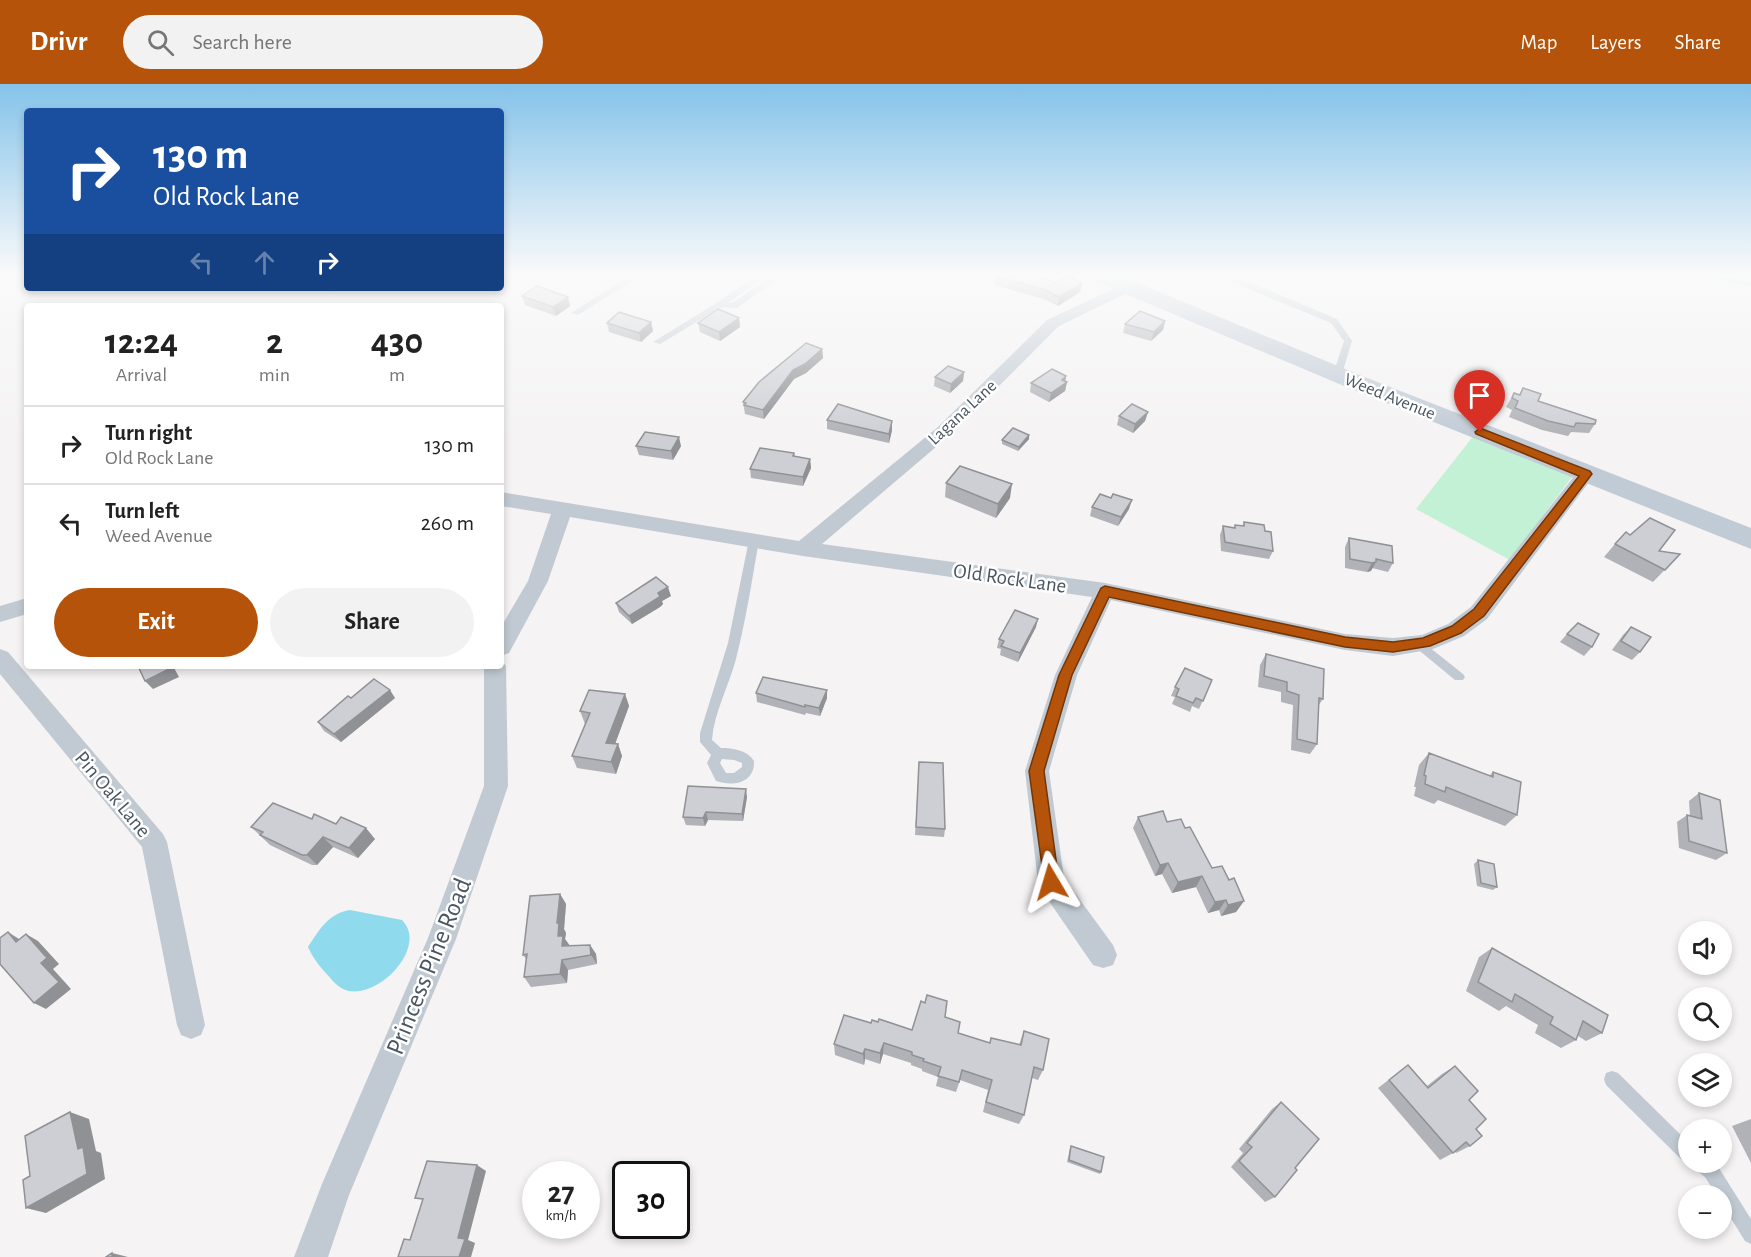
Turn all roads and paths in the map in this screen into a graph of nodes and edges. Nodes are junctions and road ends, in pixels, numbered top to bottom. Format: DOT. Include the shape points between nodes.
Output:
graph roads {
  1 [pos="679,329"];
  2 [pos="1047,329"];
  3 [pos="1228,329"];
  4 [pos="1339,329"];
  5 [pos="657,342"];
  6 [pos="1338,375"];
  7 [pos="1586,474"];
  8 [pos="504,499"];
  9 [pos="563,508"];
  10 [pos="1751,539"];
  11 [pos="754,540"];
  12 [pos="803,549"];
  13 [pos="1105,591"];
  14 [pos="24,607"];
  15 [pos="0,614"];
  16 [pos="504,642"];
  17 [pos="1419,644"];
  18 [pos="0,658"];
  19 [pos="495,669"];
  20 [pos="1459,677"];
  21 [pos="718,754"];
  22 [pos="1104,954"];
  23 [pos="191,1025"];
  24 [pos="1612,1079"];
  25 [pos="1678,1147"];
  26 [pos="1712,1173"];
  27 [pos="1751,1235"];
  28 [pos="311,1257"];
  1 -- 5 [label="lane"];
  2 -- 12 [label="street, Lagana Lane" via="944,431"];
  3 -- 6 [label="main road, Weed Avenue"];
  4 -- 6 [label="lane" via="1348,341"];
  6 -- 7 [label="main road, Weed Avenue"];
  7 -- 10 [label="main road, Weed Avenue"];
  7 -- 17 [label="street, Old Rock Lane" via="1479,613 1456,630"];
  8 -- 9 [label="street, Old Rock Lane"];
  9 -- 11 [label="street, Old Rock Lane"];
  9 -- 16 [label="street" via="538,581"];
  11 -- 12 [label="street, Old Rock Lane"];
  11 -- 21 [label="lane" via="737,632 706,726 706,742"];
  12 -- 13 [label="street, Old Rock Lane"];
  13 -- 17 [label="street, Old Rock Lane" via="1345,642 1393,647"];
  13 -- 22 [label="street" via="1066,675 1037,771 1051,882"];
  14 -- 15 [label="street"];
  17 -- 20 [label="lane"];
  18 -- 23 [label="street, Pin Oak Lane" via="154,842"];
  19 -- 28 [label="street, Princess Pine Road" via="496,786 442,939 333,1195"];
  24 -- 25 [label="lane"];
  26 -- 27 [label="lane"];
}
